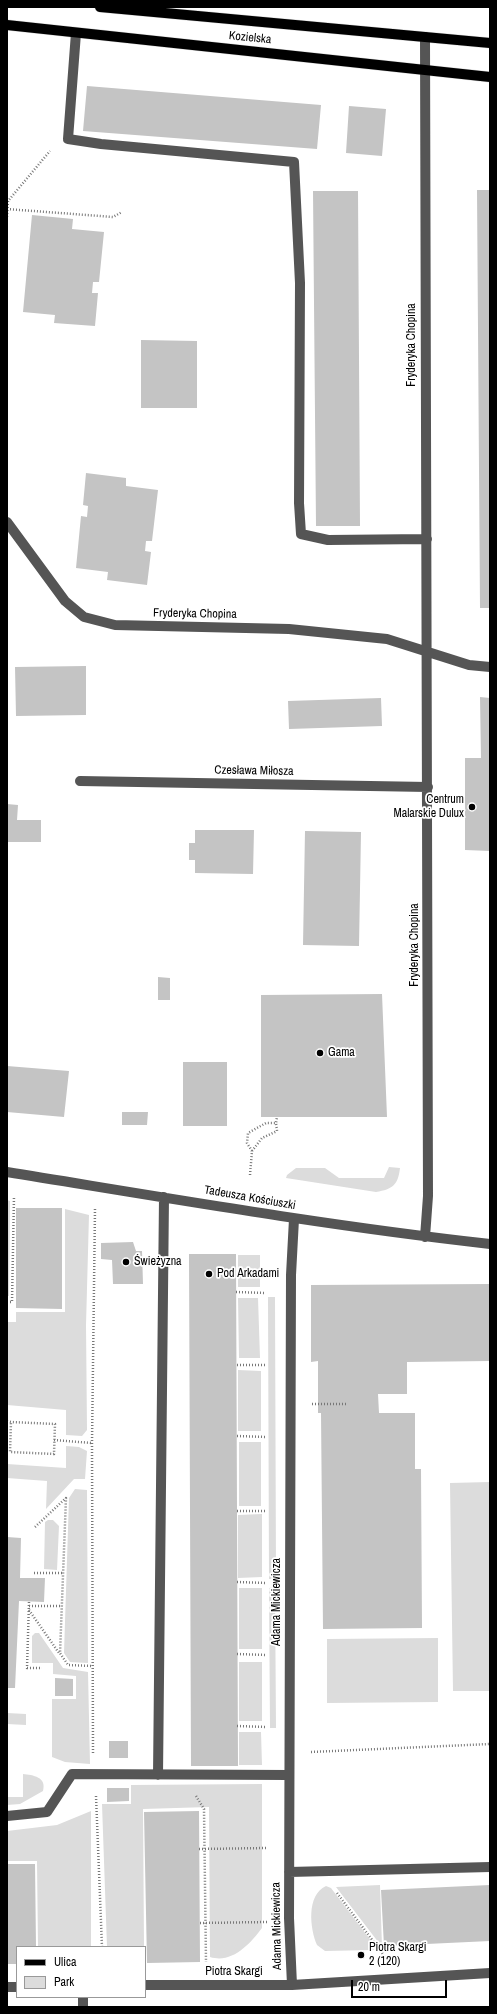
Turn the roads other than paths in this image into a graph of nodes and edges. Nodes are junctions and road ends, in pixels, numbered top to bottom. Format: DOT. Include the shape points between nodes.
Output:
graph roads {
  1 [pos="100,7"];
  2 [pos="7,25"];
  3 [pos="76,33"];
  4 [pos="426,37"];
  5 [pos="490,44"];
  6 [pos="425,71"];
  7 [pos="490,77"];
  8 [pos="7,522"];
  9 [pos="427,539"];
  10 [pos="428,652"];
  11 [pos="490,667"];
  12 [pos="80,781"];
  13 [pos="428,787"];
  14 [pos="7,1172"];
  15 [pos="164,1197"];
  16 [pos="294,1219"];
  17 [pos="425,1237"];
  18 [pos="490,1244"];
  19 [pos="158,1775"];
  20 [pos="289,1775"];
  21 [pos="7,1816"];
  22 [pos="490,1867"];
  23 [pos="289,1872"];
  24 [pos="490,1974"];
  25 [pos="146,1985"];
  26 [pos="292,1985"];
  1 -- 4 [label="main road, Kozielska"];
  2 -- 3 [label="main road, Kozielska"];
  3 -- 6 [label="main road, Kozielska"];
  3 -- 9 [label="street" via="68,139 294,162 300,283 301,534 328,540"];
  4 -- 5 [label="main road, Kozielska"];
  4 -- 6 [label="street, Fryderyka Chopina"];
  6 -- 7 [label="main road, Kozielska"];
  6 -- 9 [label="street, Fryderyka Chopina"];
  8 -- 10 [label="street, Fryderyka Chopina" via="65,601 84,617 115,625 290,629 380,638"];
  9 -- 10 [label="street, Fryderyka Chopina"];
  10 -- 11 [label="street" via="469,665"];
  10 -- 13 [label="street, Fryderyka Chopina"];
  12 -- 13 [label="street, Czesława Miłosza"];
  13 -- 17 [label="street, Fryderyka Chopina" via="428,1210"];
  14 -- 15 [label="street, Tadeusza Kościuszki"];
  15 -- 16 [label="street, Tadeusza Kościuszki"];
  15 -- 19 [label="street"];
  16 -- 17 [label="street, Tadeusza Kościuszki"];
  16 -- 20 [label="street, Adama Mickiewicza" via="291,1275"];
  17 -- 18 [label="street, Tadeusza Kościuszki"];
  19 -- 20 [label="street"];
  19 -- 21 [label="street" via="72,1774 46,1812"];
  20 -- 23 [label="street, Adama Mickiewicza"];
  22 -- 23 [label="street"];
  23 -- 26 [label="street, Adama Mickiewicza"];
  24 -- 26 [label="street, Piotra Skargi"];
  25 -- 26 [label="street, Piotra Skargi"];
}
